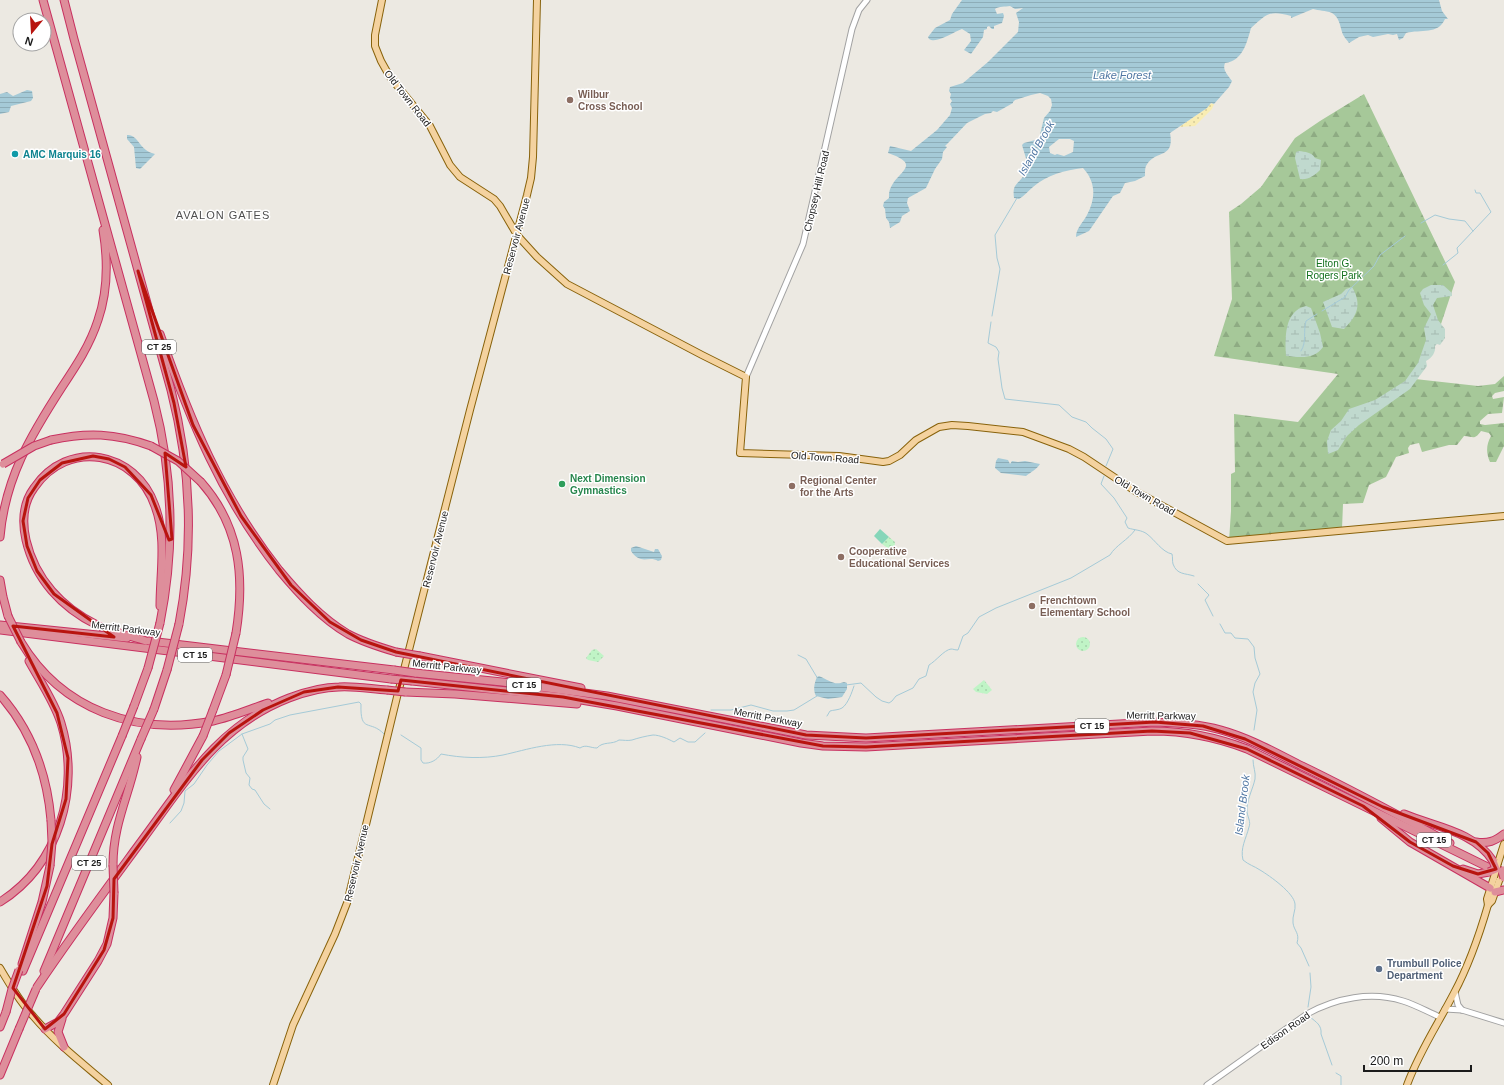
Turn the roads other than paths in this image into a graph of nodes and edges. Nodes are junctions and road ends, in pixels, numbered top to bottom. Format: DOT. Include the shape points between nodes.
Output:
graph roads {
  1 [pos="44,0"];
  2 [pos="64,0"];
  3 [pos="382,0"];
  4 [pos="537,0"];
  5 [pos="867,0"];
  6 [pos="94,184"];
  7 [pos="517,236"];
  8 [pos="138,271"];
  9 [pos="746,377"];
  10 [pos="2,465"];
  11 [pos="1504,516"];
  12 [pos="0,537"];
  13 [pos="0,580"];
  14 [pos="160,623"];
  15 [pos="0,625"];
  16 [pos="0,630"];
  17 [pos="146,641"];
  18 [pos="19,642"];
  19 [pos="304,692"];
  20 [pos="0,695"];
  21 [pos="634,701"];
  22 [pos="638,710"];
  23 [pos="141,739"];
  24 [pos="1362,806"];
  25 [pos="1383,807"];
  26 [pos="1504,834"];
  27 [pos="144,837"];
  28 [pos="1476,842"];
  29 [pos="1504,844"];
  30 [pos="1453,866"];
  31 [pos="1499,871"];
  32 [pos="1492,890"];
  33 [pos="1504,890"];
  34 [pos="0,902"];
  35 [pos="0,968"];
  36 [pos="21,970"];
  37 [pos="37,988"];
  38 [pos="1455,992"];
  39 [pos="67,1010"];
  40 [pos="1445,1010"];
  41 [pos="1462,1010"];
  42 [pos="1440,1017"];
  43 [pos="1504,1023"];
  44 [pos="0,1027"];
  45 [pos="45,1029"];
  46 [pos="64,1047"];
  47 [pos="0,1075"];
  48 [pos="108,1085"];
  49 [pos="273,1085"];
  50 [pos="1207,1085"];
  51 [pos="1407,1085"];
  1 -- 6 [label="highway, CT 25"];
  2 -- 8 [label="highway, CT 25"];
  3 -- 7 [label="main road, Old Town Road" via="375,40 377,53 385,69 430,126 454,171 494,199"];
  4 -- 7 [label="main road, Reservoir Avenue" via="534,157"];
  5 -- 9 [label="street, Chopsey Hill Road" via="859,10 854,23 803,244"];
  6 -- 12 [label="highway" via="106,256 106,289 100,314 88,346 34,431 20,460 5,504"];
  6 -- 14 [label="highway, CT 25" via="154,401 165,452 170,531 168,571"];
  7 -- 9 [label="main road, Old Town Road" via="567,284"];
  7 -- 49 [label="main road, Reservoir Avenue" via="470,410 347,903 293,1025"];
  8 -- 21 [label="highway, bridge" via="193,425 223,485 255,537 291,585 311,606 347,634 396,652 623,696"];
  8 -- 23 [label="highway, CT 25, bridge" via="174,403 186,467 189,506 189,546 179,624 167,670"];
  9 -- 11 [label="main road, Old Town Road" via="740,453 839,456 883,462 900,455 916,440 939,427 952,425 1023,432 1084,457 1135,491 1227,541"];
  10 -- 27 [label="highway, bridge" via="34,446 73,435 126,438 151,446 178,462 201,482 215,500 231,532 239,565 240,586 236,633 226,675 203,736 179,783"];
  13 -- 18 [label="highway, bridge" via="8,616"];
  14 -- 17 [label="highway" via="161,528 151,495 141,481 125,467 109,458 93,456 62,463 50,471 34,488 23,521 31,559 37,571 58,599 88,620"];
  14 -- 36 [label="highway, CT 25, bridge" via="148,668 122,736"];
  15 -- 17 [label="highway, Merritt Parkway / CT 15"];
  16 -- 22 [label="highway, Merritt Parkway / CT 15, bridge" via="412,682 563,697"];
  17 -- 21 [label="highway, Merritt Parkway / CT 15, bridge" via="554,689"];
  18 -- 19 [label="highway" via="44,673 76,699 106,714 137,722 177,726 215,721"];
  18 -- 34 [label="highway" via="60,721 67,751 68,785 62,819 47,853 25,882"];
  19 -- 22 [label="highway, bridge" via="338,687 552,701 632,712"];
  19 -- 27 [label="highway" via="263,710 221,740 196,768"];
  20 -- 36 [label="highway, bridge" via="31,741 44,780 51,820 50,866"];
  21 -- 25 [label="highway, Merritt Parkway / CT 15" via="783,731 830,737 866,738 1155,722 1184,723 1222,730 1245,738"];
  22 -- 24 [label="highway, Merritt Parkway / CT 15" via="801,743 846,747 1152,731 1190,733 1219,739 1247,749"];
  23 -- 37 [label="highway, CT 25"];
  23 -- 39 [label="highway, bridge" via="117,827 113,865 113,918 107,944"];
  24 -- 30 [label="highway" via="1410,842"];
  24 -- 31 [label="highway, Merritt Parkway / CT 15"];
  25 -- 28 [label="highway" via="1444,827"];
  25 -- 31 [label="highway, Merritt Parkway / CT 15"];
  26 -- 28 [label="highway" via="1490,842"];
  27 -- 37 [label="highway" via="76,928"];
  28 -- 31 [label="highway" via="1488,853"];
  29 -- 31 [label="main road"];
  30 -- 31 [label="highway" via="1478,874"];
  30 -- 32 [label="highway"];
  31 -- 32 [label="main road"];
  32 -- 33 [label="highway"];
  32 -- 38 [label="main road" via="1492,901 1488,905 1472,954"];
  35 -- 45 [label="main road" via="22,1002"];
  36 -- 44 [label="highway, CT 25, bridge"];
  37 -- 47 [label="highway, CT 25, bridge"];
  38 -- 40 [label="main road"];
  38 -- 41 [label="street"];
  39 -- 45 [label="highway" via="58,1022"];
  39 -- 46 [label="highway" via="59,1029"];
  40 -- 41 [label="street"];
  40 -- 42 [label="main road"];
  41 -- 43 [label="street"];
  42 -- 50 [label="street, Edison Road" via="1403,1001 1378,997 1366,996 1338,1001 1307,1014"];
  42 -- 51 [label="main road"];
  45 -- 46 [label="main road"];
  46 -- 48 [label="main road"];
}
